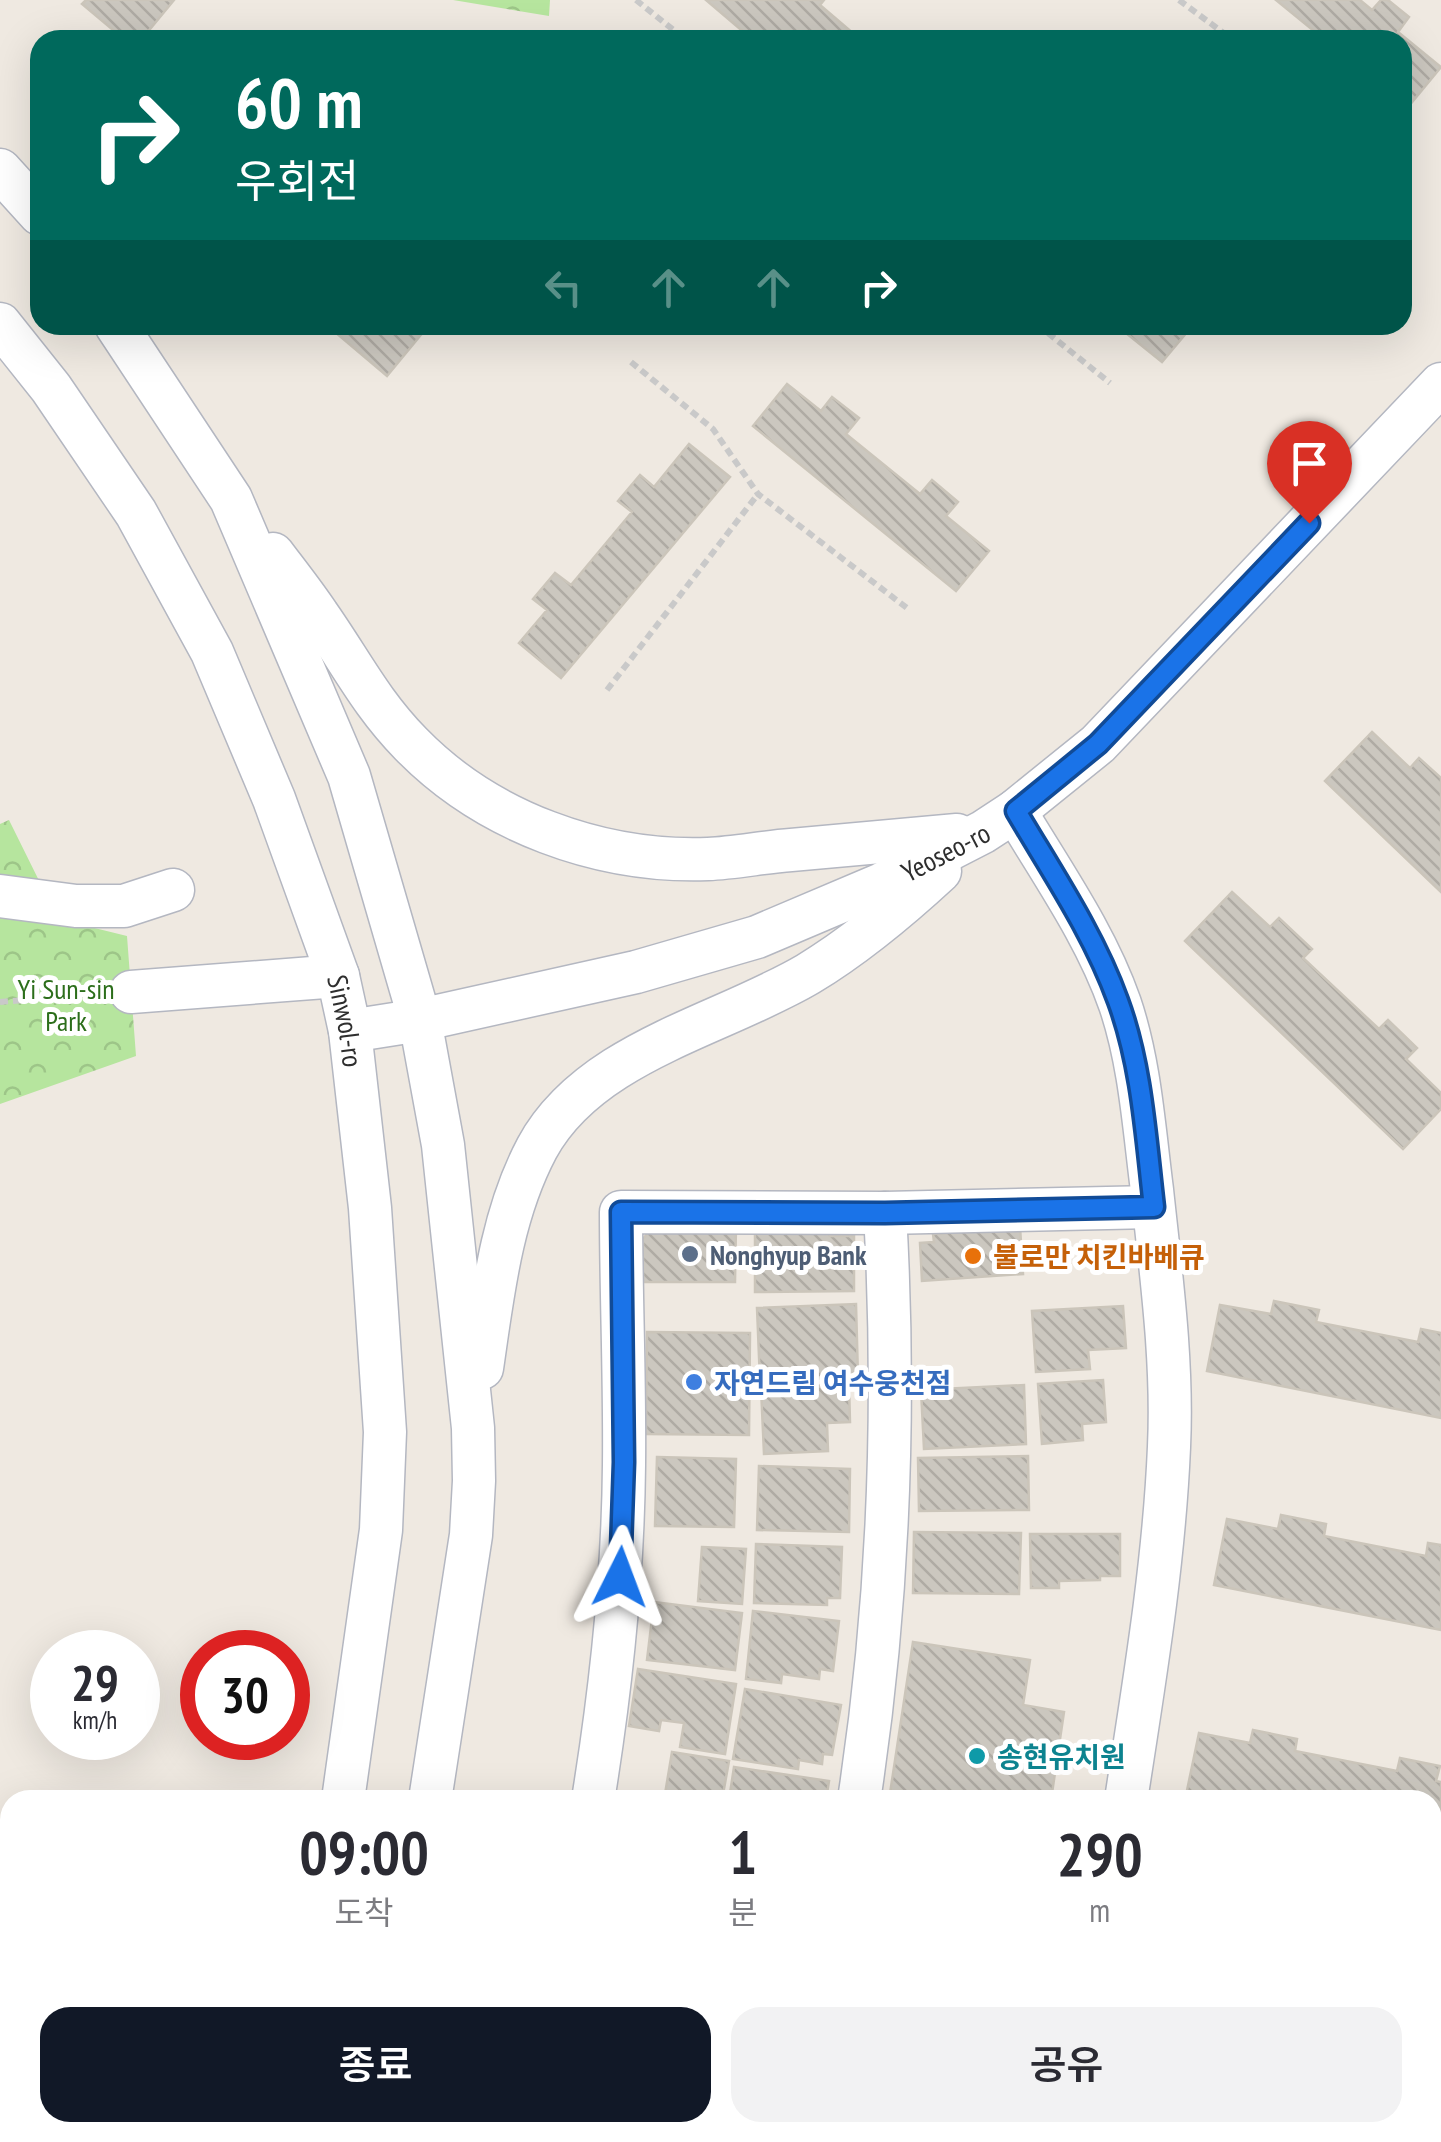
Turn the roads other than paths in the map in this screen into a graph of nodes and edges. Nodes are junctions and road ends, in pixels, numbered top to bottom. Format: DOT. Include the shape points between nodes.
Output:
graph roads {
  1 [pos="0,170"];
  2 [pos="30,203"];
  3 [pos="0,324"];
  4 [pos="123,335"];
  5 [pos="1441,384"];
  6 [pos="231,499"];
  7 [pos="999,821"];
  8 [pos="173,890"];
  9 [pos="0,896"];
  10 [pos="338,976"];
  11 [pos="131,992"];
  12 [pos="420,1020"];
  13 [pos="350,1031"];
  14 [pos="1154,1207"];
  15 [pos="885,1213"];
  16 [pos="472,1428"];
  17 [pos="344,1790"];
  18 [pos="432,1790"];
  19 [pos="594,1790"];
  20 [pos="861,1790"];
  21 [pos="1128,1790"];
  1 -- 2 [label="street"];
  3 -- 10 [label="street, Sinwol-ro" via="136,513 212,652"];
  4 -- 6 [label="street"];
  5 -- 7 [label="street, Yeoseo-ro" via="1098,744"];
  6 -- 7 [label="street" via="319,616 368,696 412,746 460,788 524,822 602,850 708,859"];
  6 -- 12 [label="street" via="349,776"];
  7 -- 12 [label="street, Yeoseo-ro" via="882,884 756,938"];
  7 -- 14 [label="street" via="1092,941 1119,1003 1133,1054"];
  7 -- 16 [label="street" via="898,909 809,973 639,1054 586,1088 538,1146 501,1239"];
  8 -- 9 [label="street" via="124,906"];
  10 -- 11 [label="street"];
  10 -- 13 [label="street, Sinwol-ro"];
  12 -- 13 [label="street, Yeoseo-ro"];
  12 -- 16 [label="street" via="443,1145"];
  13 -- 17 [label="street, Sinwol-ro" via="370,1208 385,1480"];
  14 -- 15 [label="street"];
  14 -- 21 [label="street" via="1170,1372 1169,1446"];
  15 -- 19 [label="street" via="621,1212 622,1546"];
  15 -- 20 [label="street" via="891,1432 883,1614"];
  16 -- 18 [label="street" via="472,1535"];
}
